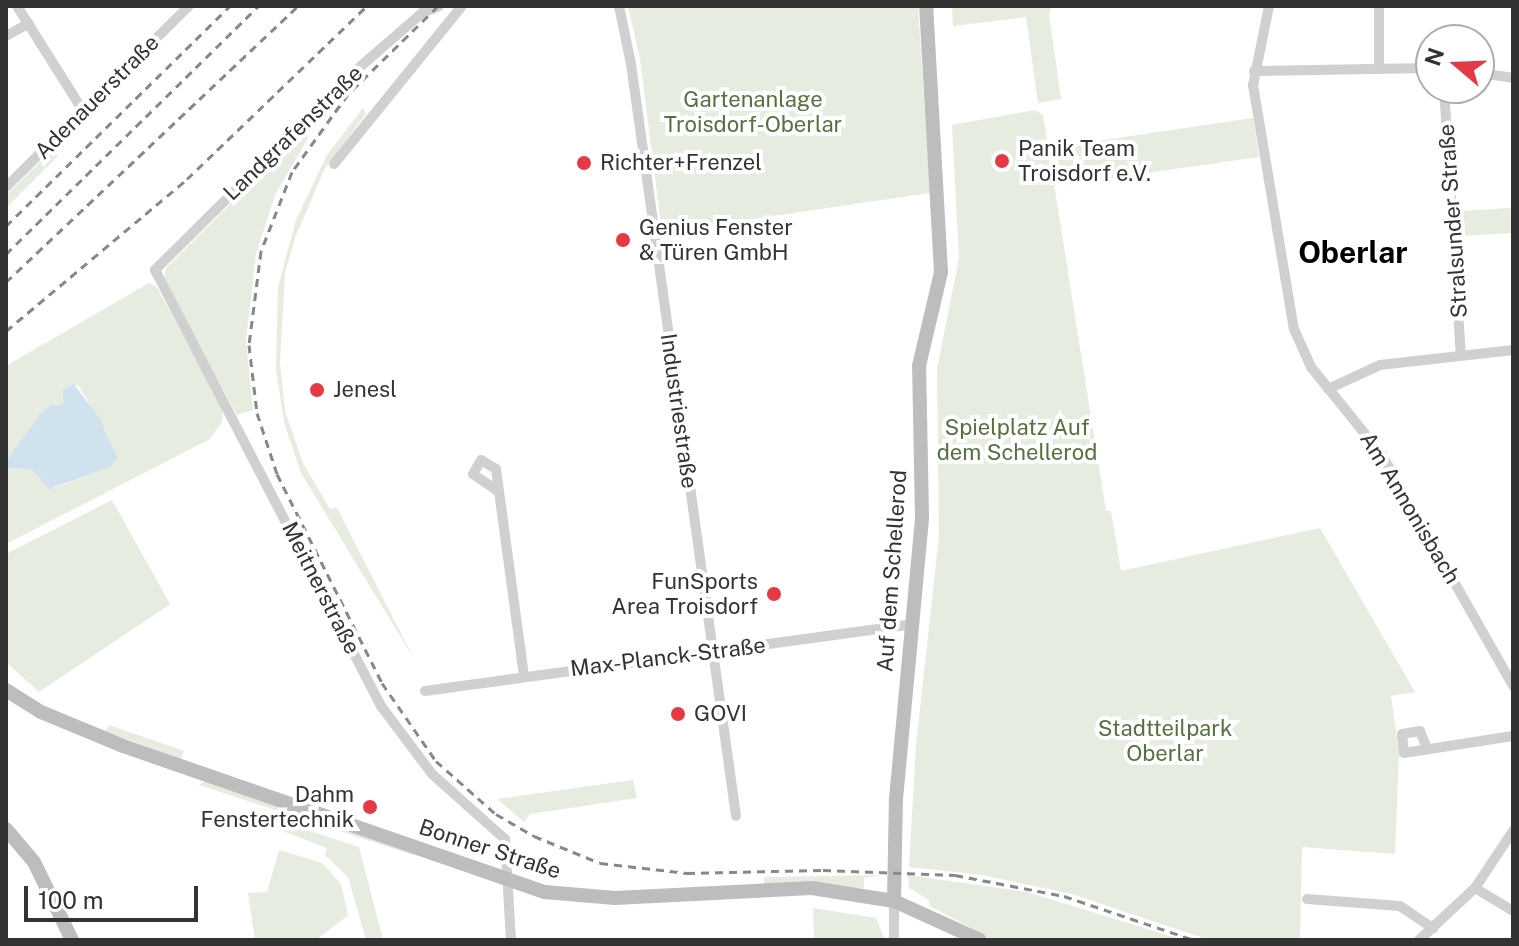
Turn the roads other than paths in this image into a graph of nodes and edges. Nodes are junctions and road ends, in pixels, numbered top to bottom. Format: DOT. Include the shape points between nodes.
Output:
graph roads {
  1 [pos="17,6"];
  2 [pos="189,6"];
  3 [pos="439,6"];
  4 [pos="462,6"];
  5 [pos="619,6"];
  6 [pos="926,6"];
  7 [pos="1269,6"];
  8 [pos="1379,6"];
  9 [pos="29,23"];
  10 [pos="6,36"];
  11 [pos="1415,68"];
  12 [pos="1379,69"];
  13 [pos="1254,71"];
  14 [pos="1445,104"];
  15 [pos="83,111"];
  16 [pos="334,164"];
  17 [pos="6,187"];
  18 [pos="155,270"];
  19 [pos="1513,350"];
  20 [pos="1461,355"];
  21 [pos="1328,389"];
  22 [pos="498,491"];
  23 [pos="912,624"];
  24 [pos="714,651"];
  25 [pos="524,676"];
  26 [pos="1513,686"];
  27 [pos="6,690"];
  28 [pos="425,691"];
  29 [pos="1513,736"];
  30 [pos="1426,746"];
  31 [pos="736,816"];
  32 [pos="6,829"];
  33 [pos="1513,831"];
  34 [pos="509,881"];
  35 [pos="1475,888"];
  36 [pos="1307,899"];
  37 [pos="894,901"];
  38 [pos="1513,911"];
  39 [pos="1433,928"];
  40 [pos="72,940"];
  41 [pos="511,940"];
  42 [pos="894,940"];
  43 [pos="980,940"];
  44 [pos="1419,940"];
  1 -- 9 [label="street"];
  2 -- 15 [label="street, Adenauerstraße"];
  3 -- 18 [label="street, Landgrafenstraße" via="422,13 361,66"];
  4 -- 16 [label="street"];
  5 -- 24 [label="street, Industriestraße"];
  6 -- 23 [label="street, Auf dem Schellerod" via="941,272 919,366 922,517"];
  7 -- 13 [label="street, Am Annonisbach"];
  8 -- 12 [label="street"];
  9 -- 10 [label="street"];
  9 -- 15 [label="street"];
  11 -- 12 [label="street"];
  12 -- 13 [label="street"];
  13 -- 21 [label="street, Am Annonisbach" via="1288,308 1301,348"];
  14 -- 20 [label="street, Stralsunder Straße"];
  15 -- 17 [label="street, Adenauerstraße"];
  18 -- 34 [label="street, Meitnerstraße" via="381,706 432,774 505,839"];
  19 -- 20 [label="street"];
  20 -- 21 [label="street" via="1380,365"];
  21 -- 26 [label="street, Am Annonisbach" via="1382,455"];
  22 -- 25 [label="street"];
  23 -- 24 [label="street, Max-Planck-Straße"];
  23 -- 37 [label="street, Auf dem Schellerod" via="896,799"];
  24 -- 25 [label="street, Max-Planck-Straße"];
  24 -- 31 [label="street, Industriestraße"];
  25 -- 28 [label="street, Max-Planck-Straße"];
  27 -- 34 [label="street, Bonner Straße" via="97,737"];
  29 -- 30 [label="street"];
  32 -- 40 [label="street" via="34,862"];
  33 -- 35 [label="street"];
  34 -- 37 [label="street, Bonner Straße" via="587,898 812,888"];
  34 -- 41 [label="street, Meitnerstraße"];
  35 -- 38 [label="street"];
  35 -- 39 [label="street"];
  36 -- 39 [label="street" via="1400,906"];
  37 -- 42 [label="street"];
  37 -- 43 [label="street, Bonner Straße"];
  39 -- 44 [label="street"];
}
